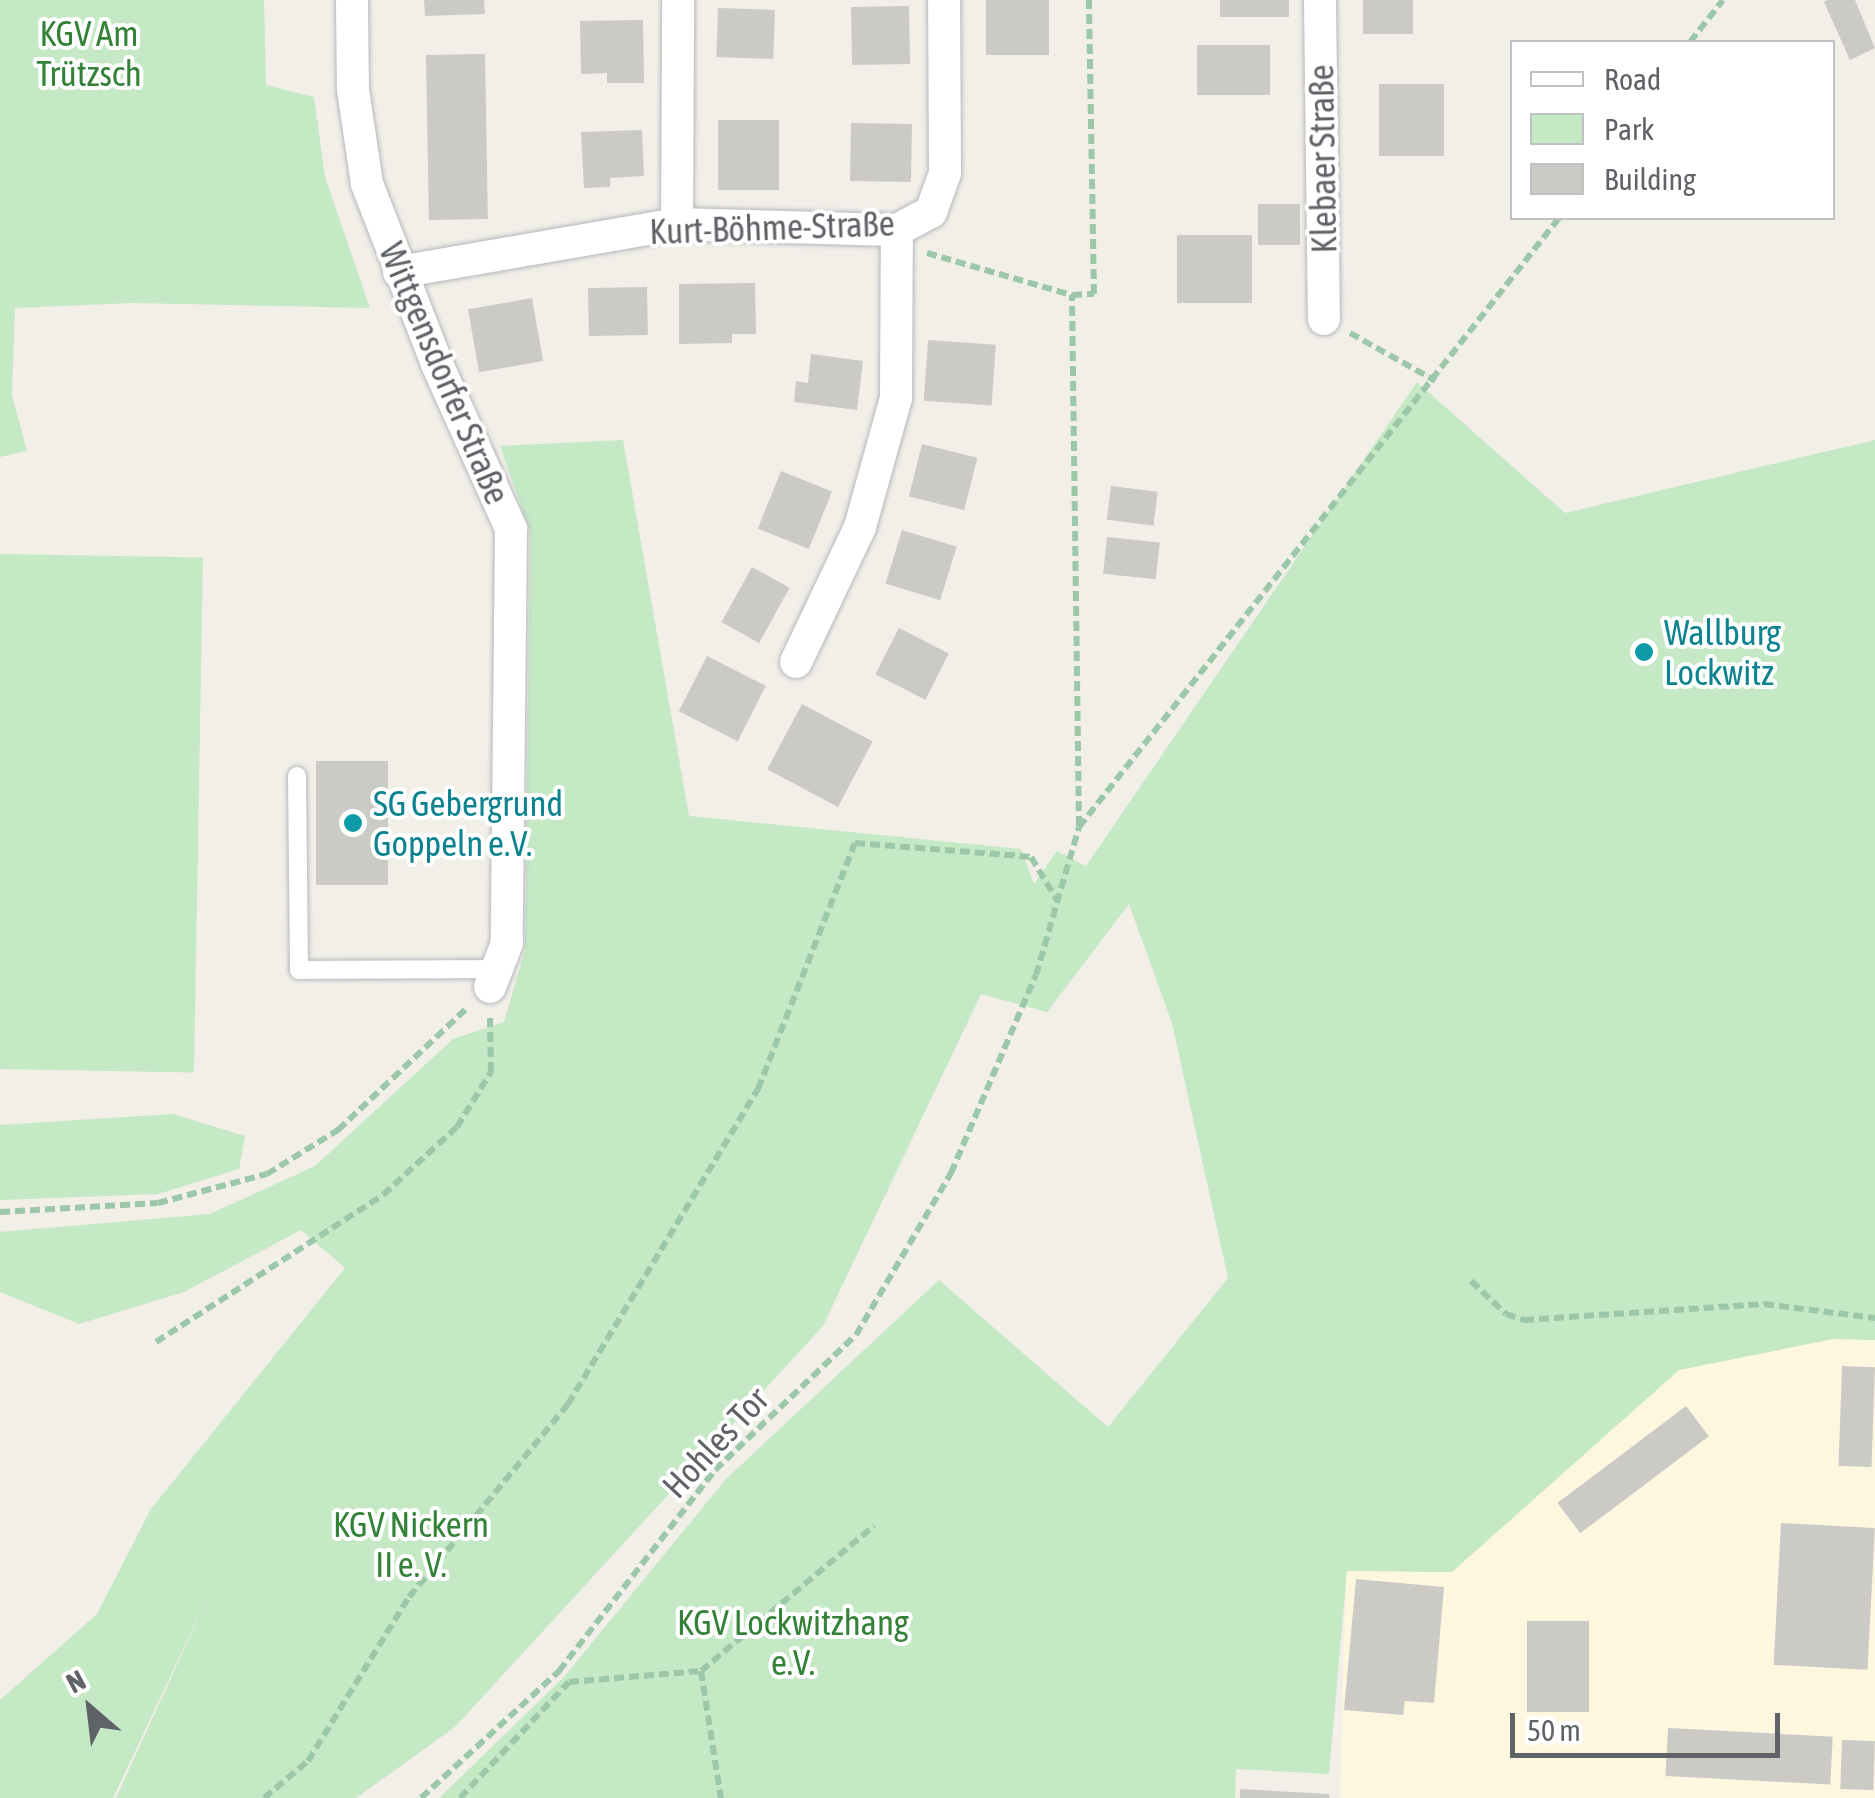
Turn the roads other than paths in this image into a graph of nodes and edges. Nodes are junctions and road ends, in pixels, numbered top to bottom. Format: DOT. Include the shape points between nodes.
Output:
graph roads {
  1 [pos="352,0"];
  2 [pos="678,0"];
  3 [pos="944,0"];
  4 [pos="1320,0"];
  5 [pos="678,224"];
  6 [pos="897,237"];
  7 [pos="399,272"];
  8 [pos="1324,319"];
  9 [pos="796,662"];
  10 [pos="297,776"];
  11 [pos="494,978"];
  1 -- 7 [label="street, Wittgensdorfer Straße" via="353,90 367,184"];
  2 -- 5 [label="street"];
  3 -- 6 [label="street, Kurt-Böhme-Straße" via="945,172 930,212"];
  4 -- 8 [label="street, Klebaer Straße"];
  5 -- 6 [label="street, Kurt-Böhme-Straße"];
  5 -- 7 [label="street, Kurt-Böhme-Straße"];
  6 -- 9 [label="street" via="896,398 860,527"];
  7 -- 11 [label="street, Wittgensdorfer Straße" via="511,530 507,943"];
  10 -- 11 [label="lane" via="299,970"];
}
